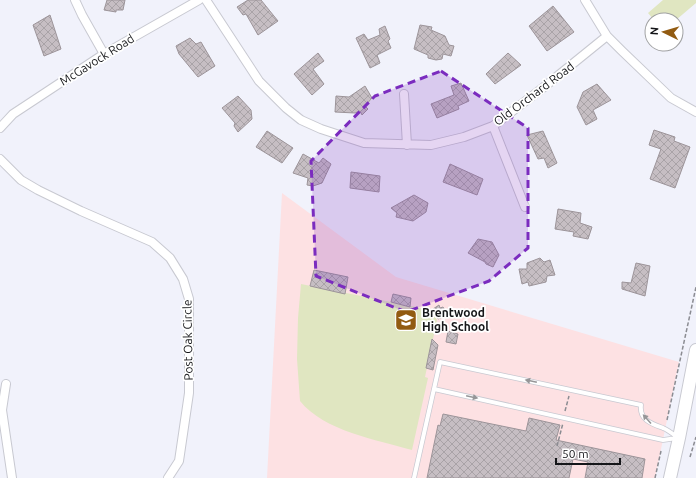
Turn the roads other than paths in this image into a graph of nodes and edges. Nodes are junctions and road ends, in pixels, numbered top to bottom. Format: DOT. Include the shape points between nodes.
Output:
graph roads {
  1 [pos="75,0"];
  2 [pos="199,0"];
  3 [pos="206,0"];
  4 [pos="585,0"];
  5 [pos="607,36"];
  6 [pos="104,54"];
  7 [pos="404,94"];
  8 [pos="696,112"];
  9 [pos="493,126"];
  10 [pos="0,128"];
  11 [pos="408,145"];
  12 [pos="0,159"];
  13 [pos="525,207"];
  14 [pos="696,350"];
  15 [pos="6,384"];
  16 [pos="696,388"];
  17 [pos="434,389"];
  18 [pos="679,438"];
  19 [pos="12,478"];
  20 [pos="168,478"];
  21 [pos="414,478"];
  22 [pos="670,478"];
  1 -- 6 [label="street"];
  2 -- 6 [label="street, McGavock Road"];
  3 -- 11 [label="street, Old Orchard Road" via="259,81 301,120 364,143"];
  4 -- 5 [label="street"];
  5 -- 8 [label="street" via="671,98"];
  5 -- 9 [label="street, Old Orchard Road"];
  6 -- 10 [label="street, McGavock Road" via="13,114"];
  7 -- 11 [label="street"];
  9 -- 11 [label="street, Old Orchard Road" via="464,137 431,145"];
  9 -- 13 [label="street"];
  12 -- 20 [label="street, Post Oak Circle" via="21,180 38,190 152,242 170,258 183,278 189,299 188,393 178,461"];
  14 -- 18 [label="main road"];
  15 -- 19 [label="street" via="2,410"];
  16 -- 18 [label="main road"];
  17 -- 18 [label="lane, one-way" via="663,440"];
  18 -- 17 [label="lane, one-way" via="665,428 647,422 641,405 440,362"];
  17 -- 21 [label="lane"];
  18 -- 22 [label="main road"];
}
